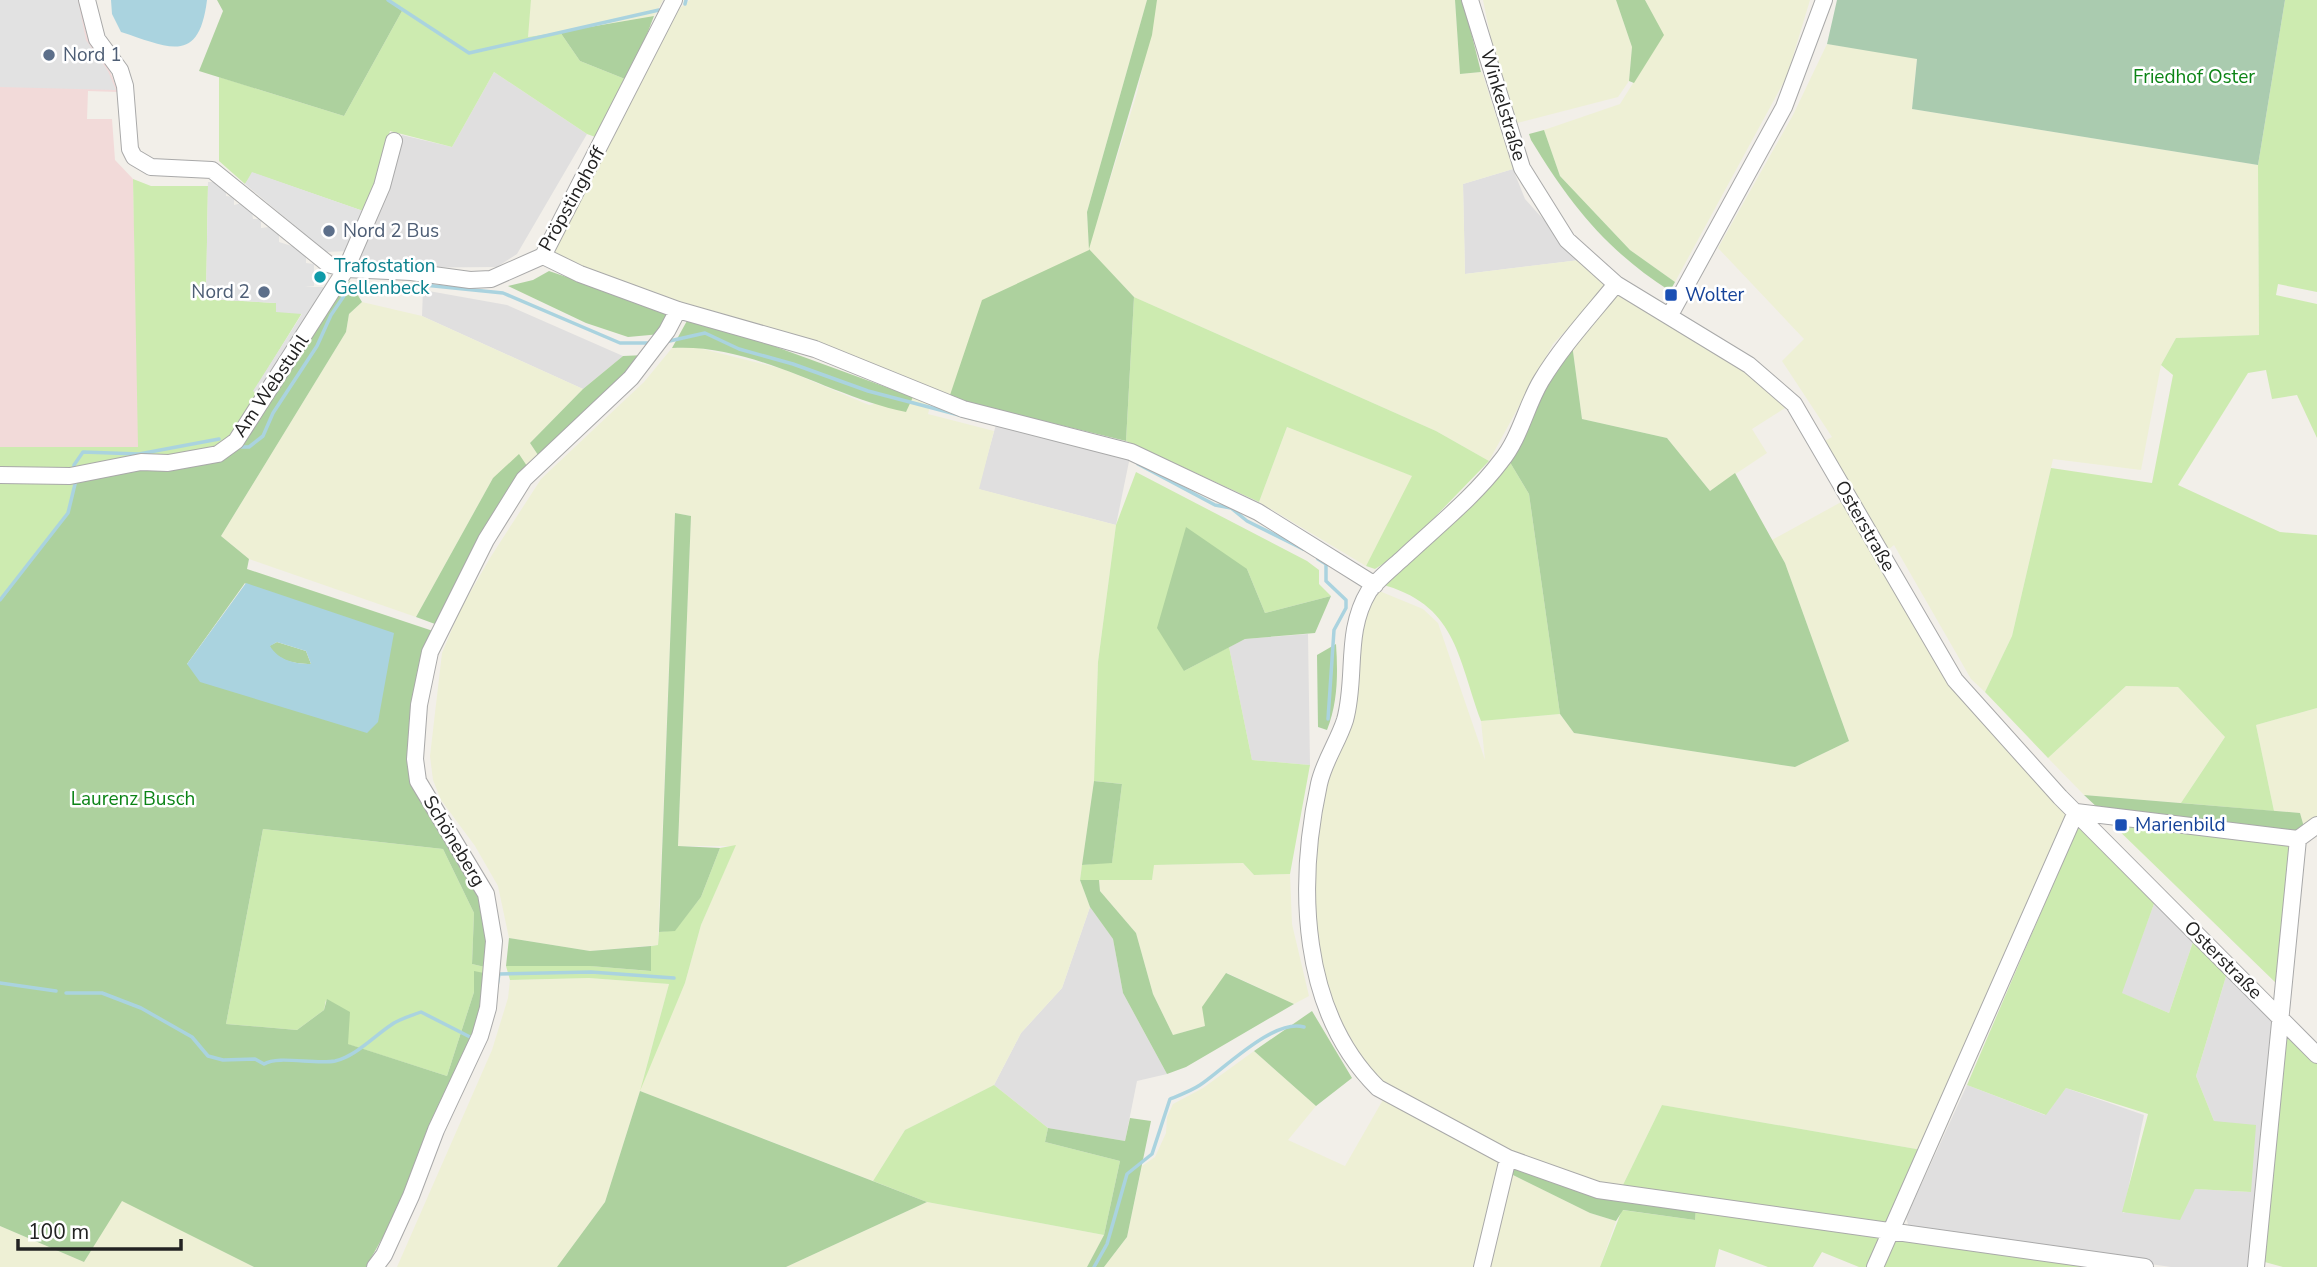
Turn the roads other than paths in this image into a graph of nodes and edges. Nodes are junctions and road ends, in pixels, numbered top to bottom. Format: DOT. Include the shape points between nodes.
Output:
graph roads {
  1 [pos="87,0"];
  2 [pos="674,0"];
  3 [pos="1470,0"];
  4 [pos="1824,0"];
  5 [pos="394,141"];
  6 [pos="542,256"];
  7 [pos="346,270"];
  8 [pos="1616,284"];
  9 [pos="678,310"];
  10 [pos="1670,315"];
  11 [pos="0,475"];
  12 [pos="1375,585"];
  13 [pos="2076,812"];
  14 [pos="2317,825"];
  15 [pos="2298,839"];
  16 [pos="2278,1016"];
  17 [pos="2317,1055"];
  18 [pos="1508,1158"];
  19 [pos="1893,1231"];
  20 [pos="375,1267"];
  21 [pos="1482,1267"];
  22 [pos="1875,1267"];
  23 [pos="2145,1267"];
  24 [pos="2256,1267"];
  1 -- 7 [label="street" via="97,39 125,86 134,157 151,167 212,170 328,264"];
  2 -- 6 [label="street, Pröpstinghoff"];
  3 -- 8 [label="street, Winkelstraße" via="1522,168 1567,240"];
  4 -- 10 [label="street" via="1784,107"];
  5 -- 7 [label="street, Am Webstuhl" via="382,186"];
  6 -- 7 [label="street, Pröpstinghoff" via="491,279"];
  6 -- 9 [label="street"];
  7 -- 11 [label="street, Am Webstuhl" via="236,442 219,454 70,476"];
  8 -- 10 [label="street, Winkelstraße"];
  8 -- 12 [label="street" via="1539,383 1504,459"];
  9 -- 12 [label="street" via="815,349 963,409 1131,452 1258,512"];
  9 -- 20 [label="street, Schöneberg" via="631,377 524,479 429,652 419,705 418,781 486,894 494,942 488,1008 480,1036"];
  10 -- 13 [label="street, Osterstraße" via="1749,365 1794,404 1955,680"];
  12 -- 18 [label="street" via="1351,638 1345,720 1320,781 1309,845 1306,919 1322,998 1361,1071 1378,1088"];
  13 -- 15 [label="street"];
  13 -- 16 [label="street, Osterstraße"];
  13 -- 19 [label="street"];
  14 -- 15 [label="street"];
  15 -- 16 [label="street"];
  16 -- 17 [label="street, Osterstraße"];
  16 -- 24 [label="street"];
  18 -- 19 [label="street" via="1626,1196"];
  18 -- 21 [label="street"];
  19 -- 22 [label="street"];
  19 -- 23 [label="street"];
}
